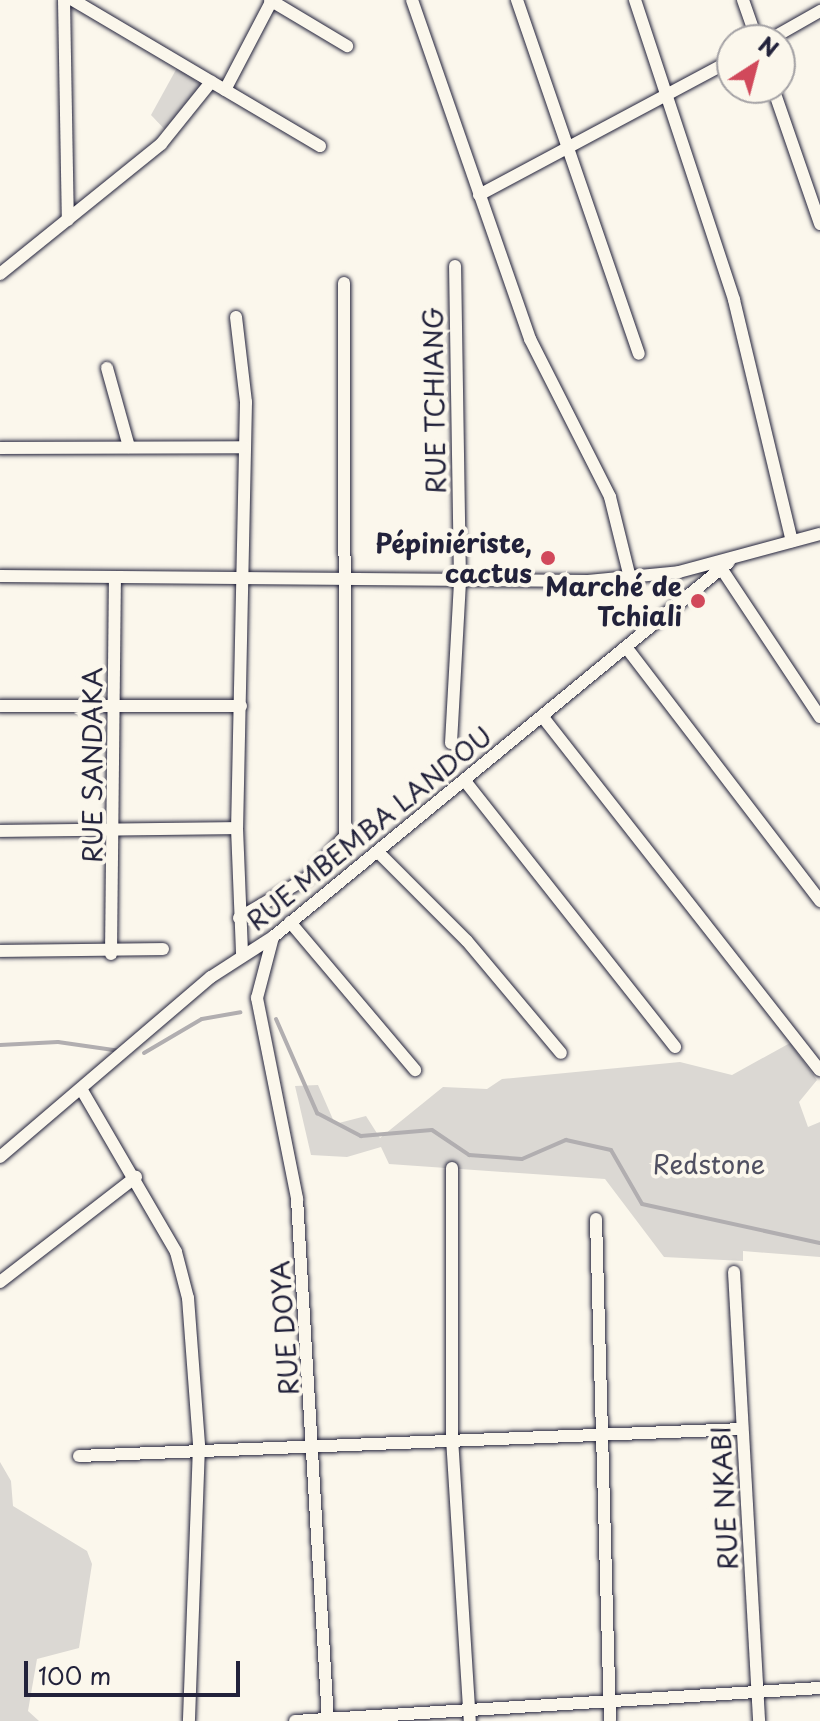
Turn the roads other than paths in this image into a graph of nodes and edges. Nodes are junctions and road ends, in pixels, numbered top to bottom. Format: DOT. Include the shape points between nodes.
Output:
graph roads {
  1 [pos="64,0"];
  2 [pos="73,0"];
  3 [pos="271,0"];
  4 [pos="412,0"];
  5 [pos="517,0"];
  6 [pos="635,0"];
  7 [pos="743,0"];
  8 [pos="820,11"];
  9 [pos="751,24"];
  10 [pos="796,25"];
  11 [pos="347,46"];
  12 [pos="716,69"];
  13 [pos="211,82"];
  14 [pos="225,90"];
  15 [pos="663,98"];
  16 [pos="779,104"];
  17 [pos="320,146"];
  18 [pos="567,151"];
  19 [pos="479,195"];
  20 [pos="68,220"];
  21 [pos="820,224"];
  22 [pos="455,266"];
  23 [pos="0,274"];
  24 [pos="344,283"];
  25 [pos="236,317"];
  26 [pos="639,354"];
  27 [pos="107,368"];
  28 [pos="129,447"];
  29 [pos="244,447"];
  30 [pos="0,448"];
  31 [pos="820,534"];
  32 [pos="792,541"];
  33 [pos="725,565"];
  34 [pos="0,576"];
  35 [pos="115,577"];
  36 [pos="630,578"];
  37 [pos="241,579"];
  38 [pos="349,580"];
  39 [pos="460,581"];
  40 [pos="626,647"];
  41 [pos="0,706"];
  42 [pos="115,706"];
  43 [pos="241,706"];
  44 [pos="542,716"];
  45 [pos="820,717"];
  46 [pos="451,743"];
  47 [pos="465,781"];
  48 [pos="237,828"];
  49 [pos="116,829"];
  50 [pos="0,831"];
  51 [pos="379,853"];
  52 [pos="820,901"];
  53 [pos="239,918"];
  54 [pos="290,922"];
  55 [pos="273,937"];
  56 [pos="163,949"];
  57 [pos="0,951"];
  58 [pos="111,954"];
  59 [pos="242,955"];
  60 [pos="675,1047"];
  61 [pos="561,1053"];
  62 [pos="415,1070"];
  63 [pos="820,1070"];
  64 [pos="83,1092"];
  65 [pos="0,1157"];
  66 [pos="452,1168"];
  67 [pos="136,1177"];
  68 [pos="596,1219"];
  69 [pos="734,1272"];
  70 [pos="0,1282"];
  71 [pos="742,1429"];
  72 [pos="600,1437"];
  73 [pos="452,1438"];
  74 [pos="314,1443"];
  75 [pos="199,1446"];
  76 [pos="79,1456"];
  77 [pos="820,1688"];
  78 [pos="758,1691"];
  79 [pos="608,1701"];
  80 [pos="469,1716"];
  81 [pos="189,1721"];
  82 [pos="295,1721"];
  83 [pos="328,1721"];
  84 [pos="610,1721"];
  85 [pos="759,1721"];
  1 -- 20 [label="street"];
  2 -- 13 [label="street"];
  3 -- 11 [label="street"];
  3 -- 14 [label="street"];
  4 -- 19 [label="street"];
  5 -- 18 [label="street"];
  6 -- 15 [label="street"];
  7 -- 9 [label="street"];
  8 -- 10 [label="street"];
  12 -- 15 [label="street"];
  13 -- 14 [label="street"];
  13 -- 20 [label="street" via="172,133"];
  14 -- 17 [label="street"];
  15 -- 18 [label="street"];
  15 -- 32 [label="street" via="734,300"];
  16 -- 21 [label="street"];
  18 -- 19 [label="street"];
  18 -- 26 [label="street"];
  19 -- 36 [label="street" via="530,339 604,481"];
  20 -- 23 [label="street"];
  22 -- 39 [label="street, RUE TCHIANG"];
  24 -- 38 [label="street"];
  25 -- 29 [label="street"];
  27 -- 28 [label="street"];
  28 -- 29 [label="street"];
  28 -- 30 [label="street"];
  29 -- 37 [label="street"];
  31 -- 32 [label="street"];
  32 -- 33 [label="street"];
  33 -- 36 [label="street"];
  33 -- 40 [label="street, RUE MBEMBA LANDOU"];
  33 -- 45 [label="street"];
  34 -- 35 [label="street"];
  35 -- 37 [label="street"];
  35 -- 42 [label="street, RUE SANDAKA"];
  36 -- 39 [label="street"];
  37 -- 38 [label="street"];
  37 -- 43 [label="street"];
  38 -- 39 [label="street"];
  38 -- 53 [label="street" via="345,836 307,878"];
  39 -- 46 [label="street, RUE TCHIANG"];
  40 -- 44 [label="street, RUE MBEMBA LANDOU"];
  40 -- 52 [label="street"];
  41 -- 42 [label="street"];
  42 -- 43 [label="street"];
  42 -- 49 [label="street, RUE SANDAKA"];
  43 -- 48 [label="street"];
  44 -- 47 [label="street, RUE MBEMBA LANDOU"];
  44 -- 63 [label="street"];
  47 -- 51 [label="street, RUE MBEMBA LANDOU"];
  47 -- 60 [label="street"];
  48 -- 49 [label="street"];
  48 -- 53 [label="street"];
  49 -- 50 [label="street"];
  49 -- 58 [label="street, RUE SANDAKA"];
  51 -- 54 [label="street, RUE MBEMBA LANDOU"];
  51 -- 61 [label="street" via="467,941"];
  53 -- 59 [label="street"];
  54 -- 55 [label="street, RUE MBEMBA LANDOU"];
  54 -- 62 [label="street"];
  55 -- 59 [label="street, RUE MBEMBA LANDOU"];
  55 -- 74 [label="street, RUE DOYA" via="257,998 297,1199"];
  56 -- 58 [label="street"];
  57 -- 58 [label="street"];
  59 -- 64 [label="street, RUE MBEMBA LANDOU"];
  64 -- 65 [label="street, RUE MBEMBA LANDOU"];
  64 -- 67 [label="street"];
  66 -- 73 [label="street"];
  67 -- 70 [label="street"];
  67 -- 75 [label="street" via="180,1262"];
  68 -- 72 [label="street"];
  69 -- 71 [label="street, RUE NKABI"];
  71 -- 72 [label="street"];
  71 -- 78 [label="street, RUE NKABI"];
  72 -- 73 [label="street"];
  72 -- 79 [label="street"];
  73 -- 74 [label="street"];
  73 -- 80 [label="street"];
  74 -- 75 [label="street"];
  74 -- 83 [label="street, RUE DOYA"];
  75 -- 76 [label="street"];
  75 -- 81 [label="street"];
  77 -- 78 [label="street"];
  78 -- 79 [label="street"];
  78 -- 85 [label="street, RUE NKABI"];
  79 -- 80 [label="street"];
  79 -- 84 [label="street"];
  80 -- 83 [label="street"];
  82 -- 83 [label="street"];
}
